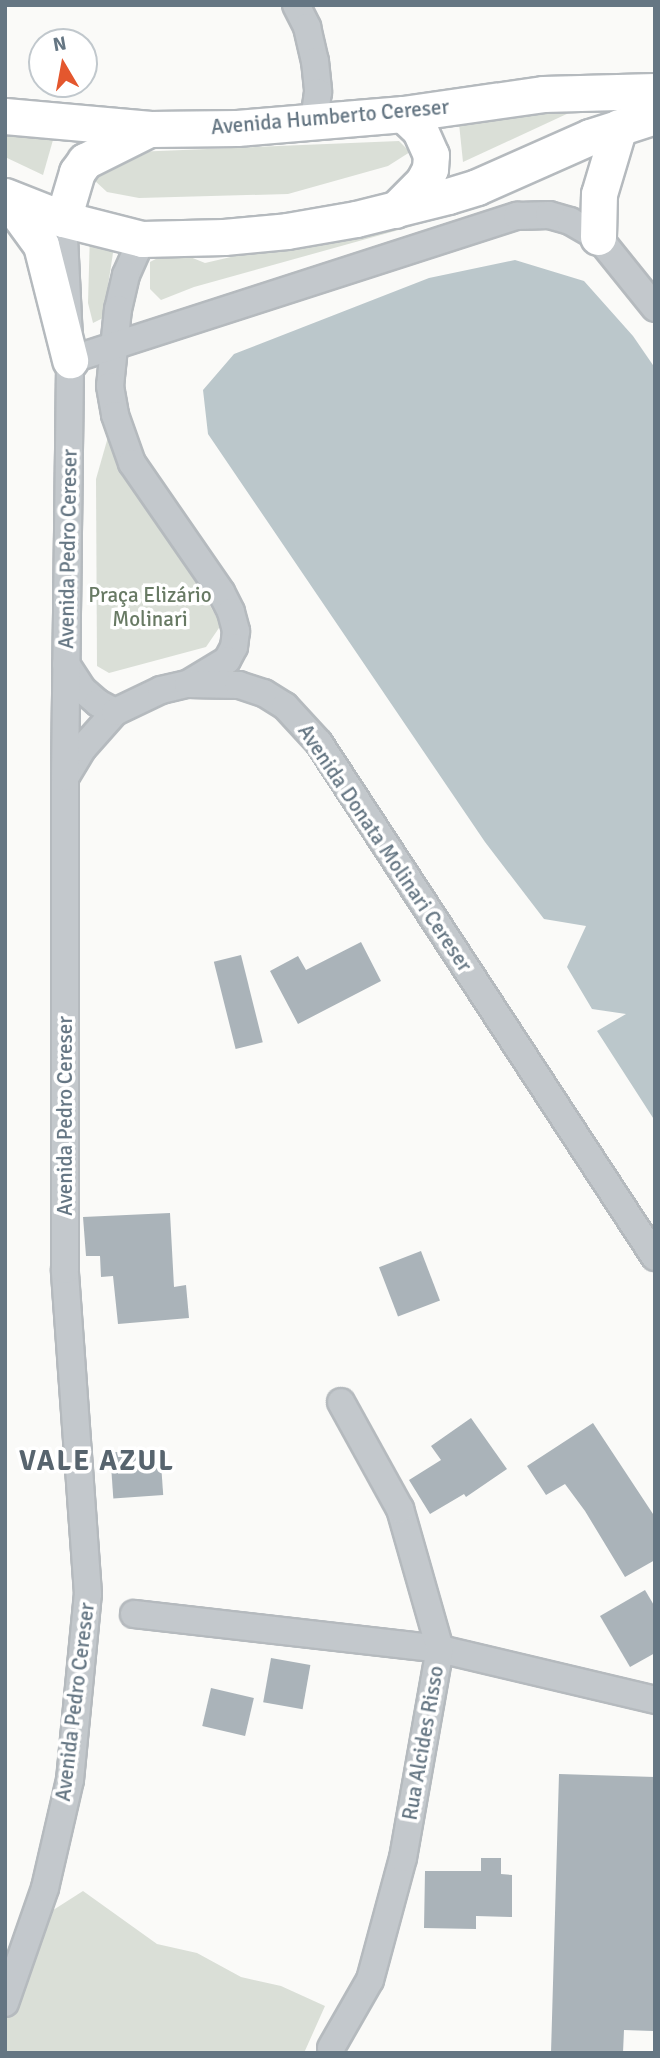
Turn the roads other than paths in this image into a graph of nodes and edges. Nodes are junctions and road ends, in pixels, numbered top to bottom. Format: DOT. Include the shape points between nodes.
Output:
graph roads {
  1 [pos="296,5"];
  2 [pos="655,91"];
  3 [pos="404,114"];
  4 [pos="655,116"];
  5 [pos="5,117"];
  6 [pos="314,121"];
  7 [pos="619,127"];
  8 [pos="150,128"];
  9 [pos="6,196"];
  10 [pos="395,210"];
  11 [pos="63,219"];
  12 [pos="598,237"];
  13 [pos="142,239"];
  14 [pos="655,308"];
  15 [pos="113,345"];
  16 [pos="70,360"];
  17 [pos="66,664"];
  18 [pos="188,684"];
  19 [pos="115,712"];
  20 [pos="65,777"];
  21 [pos="655,1257"];
  22 [pos="341,1402"];
  23 [pos="134,1614"];
  24 [pos="440,1649"];
  25 [pos="655,1700"];
  26 [pos="5,2003"];
  27 [pos="331,2048"];
  1 -- 6 [label="street" via="315,61"];
  2 -- 3 [label="main road, Avenida Humberto Cereser" via="543,94"];
  3 -- 6 [label="main road, Avenida Humberto Cereser"];
  3 -- 10 [label="main road" via="420,130 432,155 423,182"];
  4 -- 7 [label="main road"];
  5 -- 8 [label="main road, Avenida Humberto Cereser"];
  6 -- 8 [label="main road, Avenida Humberto Cereser" via="237,128"];
  7 -- 10 [label="main road" via="477,187"];
  7 -- 12 [label="main road" via="599,194"];
  8 -- 11 [label="main road" via="85,161 77,172"];
  9 -- 11 [label="main road"];
  9 -- 16 [label="main road" via="41,245"];
  10 -- 13 [label="main road" via="287,231"];
  11 -- 13 [label="main road"];
  11 -- 16 [label="street, Avenida Pedro Cereser"];
  12 -- 14 [label="street"];
  12 -- 15 [label="street" via="549,215 517,216"];
  13 -- 15 [label="street" via="126,275"];
  15 -- 16 [label="street"];
  15 -- 18 [label="street" via="110,386 120,436 132,463 220,592 236,631 227,660"];
  16 -- 17 [label="street, Avenida Pedro Cereser"];
  17 -- 19 [label="street" via="82,689"];
  17 -- 20 [label="street, Avenida Pedro Cereser"];
  18 -- 19 [label="street" via="137,699"];
  18 -- 21 [label="street, Avenida Donata Molinari Cereser" via="239,685 264,693 302,722"];
  19 -- 20 [label="street"];
  20 -- 26 [label="street, Avenida Pedro Cereser" via="65,1270 88,1594 70,1780 45,1888"];
  22 -- 24 [label="street, Rua Alcides Risso" via="400,1509"];
  23 -- 24 [label="street"];
  24 -- 25 [label="street"];
  24 -- 27 [label="street, Rua Alcides Risso" via="403,1858 377,1955 370,1980"];
}
